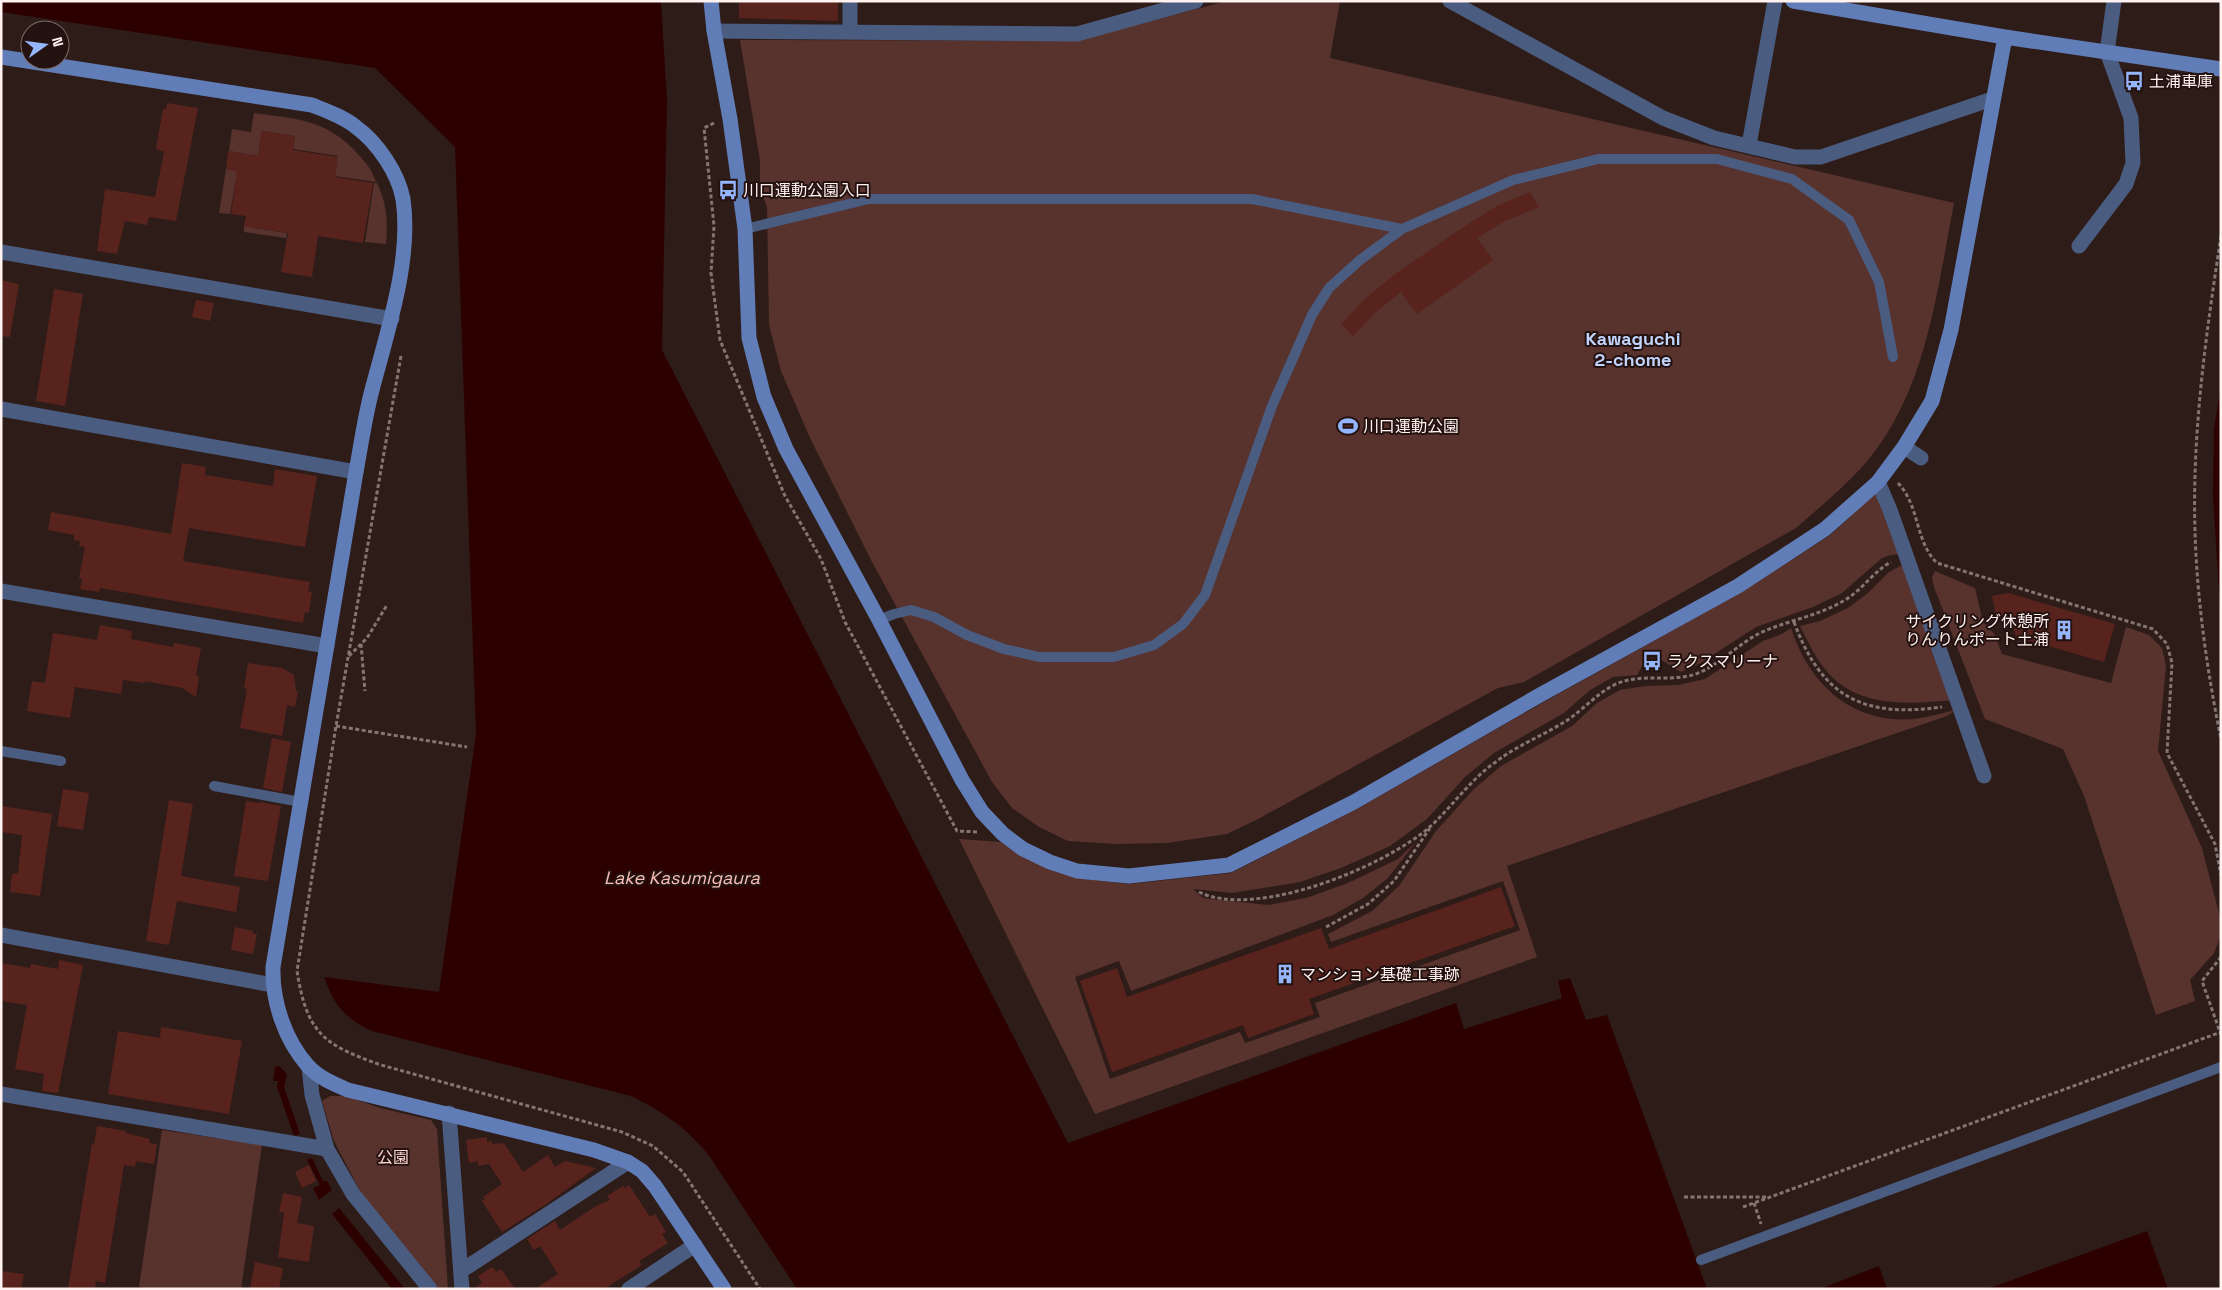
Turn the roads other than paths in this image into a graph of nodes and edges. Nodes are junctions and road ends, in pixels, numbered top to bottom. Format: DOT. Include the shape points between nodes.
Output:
graph roads {
  1 [pos="711,1"];
  2 [pos="850,1"];
  3 [pos="1196,1"];
  4 [pos="1450,1"];
  5 [pos="1775,1"];
  6 [pos="1793,1"];
  7 [pos="2114,1"];
  8 [pos="714,31"];
  9 [pos="850,32"];
  10 [pos="2005,36"];
  11 [pos="2108,52"];
  12 [pos="1,57"];
  13 [pos="2221,69"];
  14 [pos="1992,99"];
  15 [pos="1749,145"];
  16 [pos="745,229"];
  17 [pos="1402,229"];
  18 [pos="2080,246"];
  19 [pos="1,252"];
  20 [pos="392,319"];
  21 [pos="1893,357"];
  22 [pos="1,409"];
  23 [pos="1904,447"];
  24 [pos="1922,458"];
  25 [pos="356,472"];
  26 [pos="1882,476"];
  27 [pos="1,590"];
  28 [pos="879,620"];
  29 [pos="328,646"];
  30 [pos="1,750"];
  31 [pos="61,761"];
  32 [pos="1984,776"];
  33 [pos="214,786"];
  34 [pos="301,802"];
  35 [pos="1,934"];
  36 [pos="272,985"];
  37 [pos="309,1066"];
  38 [pos="2221,1067"];
  39 [pos="1,1094"];
  40 [pos="449,1114"];
  41 [pos="327,1149"];
  42 [pos="628,1162"];
  43 [pos="696,1246"];
  44 [pos="1700,1260"];
  45 [pos="462,1271"];
  46 [pos="430,1289"];
  47 [pos="462,1289"];
  48 [pos="629,1289"];
  49 [pos="724,1289"];
  1 -- 8 [label="street"];
  2 -- 9 [label="street"];
  3 -- 9 [label="street" via="1077,34"];
  4 -- 15 [label="street" via="1663,118 1714,138"];
  5 -- 15 [label="street"];
  6 -- 10 [label="street"];
  7 -- 11 [label="street"];
  8 -- 9 [label="street"];
  8 -- 16 [label="street"];
  10 -- 11 [label="street"];
  10 -- 14 [label="street"];
  11 -- 13 [label="street"];
  11 -- 18 [label="street" via="2131,118 2133,163 2126,184"];
  12 -- 20 [label="street" via="312,105 356,127 390,166 402,198 403,241"];
  14 -- 15 [label="street" via="1821,157 1795,157"];
  14 -- 23 [label="street" via="1952,330 1932,401"];
  16 -- 17 [label="lane" via="868,199 1252,199"];
  16 -- 28 [label="street" via="749,338 764,397 786,449"];
  17 -- 21 [label="lane" via="1513,180 1580,163 1598,159 1718,158 1792,179 1849,220 1879,282"];
  17 -- 28 [label="lane" via="1329,288 1312,315 1272,406 1205,595 1183,624 1154,645 1114,657 1039,657 1004,649 912,610"];
  19 -- 20 [label="street"];
  20 -- 25 [label="street" via="371,392"];
  22 -- 25 [label="street"];
  23 -- 24 [label="street"];
  23 -- 26 [label="street"];
  25 -- 29 [label="street"];
  26 -- 28 [label="street" via="1825,529 1738,586 1354,802 1228,865 1129,876 1077,871 1022,849 982,812 962,780"];
  26 -- 32 [label="street" via="1890,510"];
  27 -- 29 [label="street"];
  29 -- 34 [label="street"];
  30 -- 31 [label="lane"];
  33 -- 34 [label="lane"];
  34 -- 36 [label="street"];
  35 -- 36 [label="street"];
  36 -- 37 [label="street" via="286,1031"];
  37 -- 40 [label="street" via="326,1080 348,1090"];
  37 -- 41 [label="street" via="312,1095"];
  38 -- 44 [label="lane"];
  39 -- 41 [label="street"];
  40 -- 42 [label="street" via="594,1150"];
  40 -- 45 [label="street"];
  41 -- 46 [label="street" via="353,1194"];
  42 -- 43 [label="street" via="642,1171 655,1186"];
  42 -- 45 [label="street"];
  43 -- 48 [label="street"];
  43 -- 49 [label="street"];
  45 -- 47 [label="street"];
}
